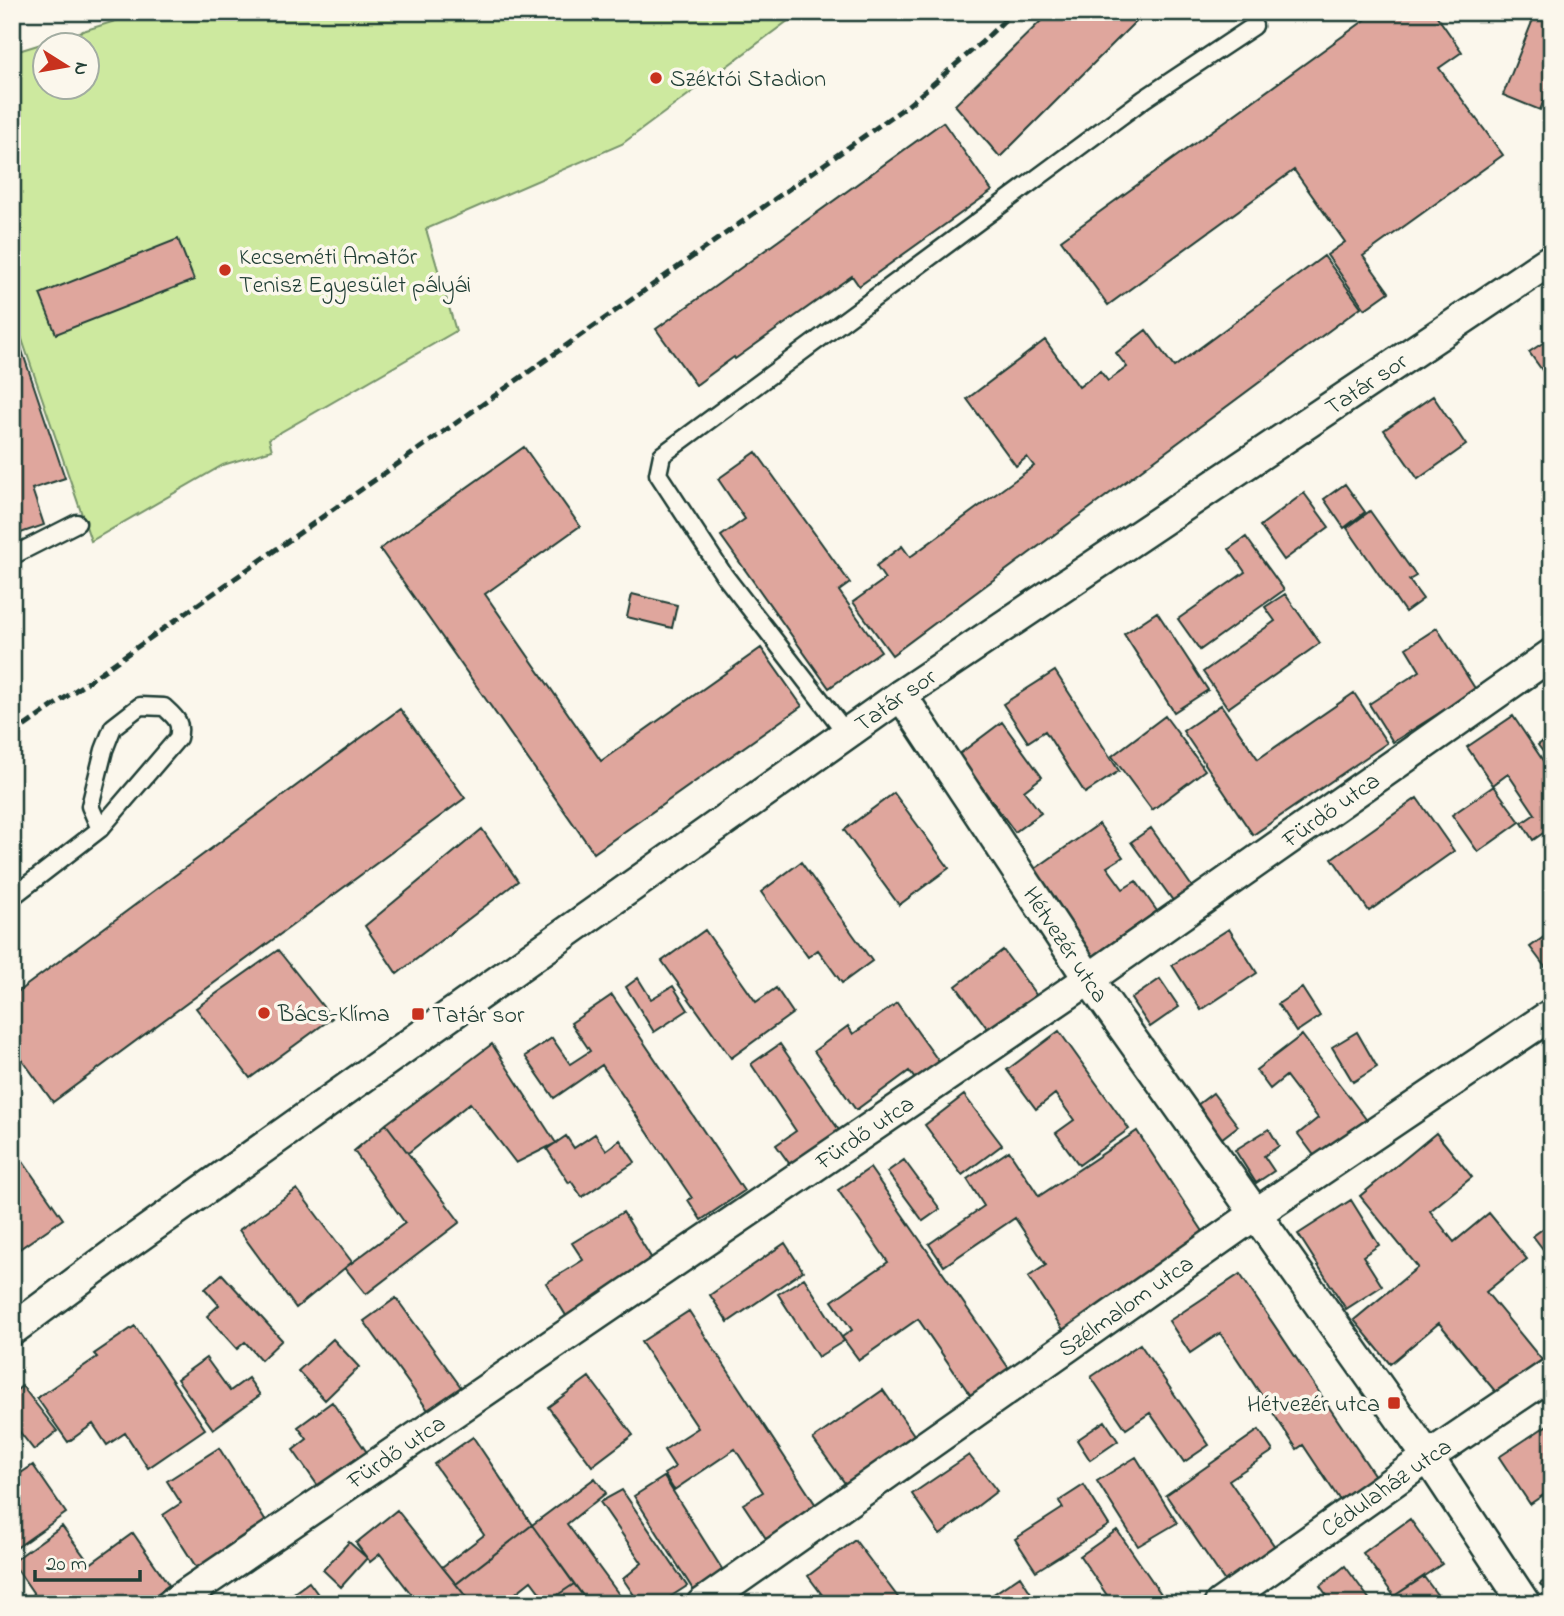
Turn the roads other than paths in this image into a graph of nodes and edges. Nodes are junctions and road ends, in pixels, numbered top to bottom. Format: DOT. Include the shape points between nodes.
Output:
graph roads {
  1 [pos="1254,26"];
  2 [pos="1552,259"];
  3 [pos="77,523"];
  4 [pos="12,556"];
  5 [pos="1552,654"];
  6 [pos="901,695"];
  7 [pos="847,734"];
  8 [pos="100,829"];
  9 [pos="12,897"];
  10 [pos="1089,979"];
  11 [pos="1552,1014"];
  12 [pos="1254,1215"];
  13 [pos="12,1330"];
  14 [pos="1552,1373"];
  15 [pos="1428,1457"];
  16 [pos="172,1604"];
  17 [pos="702,1604"];
  18 [pos="1220,1604"];
  19 [pos="1525,1604"];
  1 -- 7 [label="lane" via="1144,99 662,455 658,474 724,575"];
  2 -- 6 [label="street, Tatár sor"];
  3 -- 4 [label="lane"];
  5 -- 10 [label="street, Fürdő utca"];
  6 -- 7 [label="street, Tatár sor"];
  6 -- 10 [label="street, Hétvezér utca"];
  7 -- 13 [label="street, Tatár sor"];
  8 -- 8 [label="lane" via="178,738 180,728 164,707 140,706 113,727 90,806"];
  8 -- 9 [label="lane"];
  10 -- 12 [label="street, Hétvezér utca"];
  10 -- 16 [label="street, Fürdő utca"];
  11 -- 12 [label="street, Szélmalom utca"];
  12 -- 15 [label="street, Hétvezér utca"];
  12 -- 17 [label="street, Szélmalom utca"];
  14 -- 15 [label="street, Cédulaház utca"];
  15 -- 18 [label="street, Cédulaház utca"];
  15 -- 19 [label="street, Hétvezér utca"];
}
